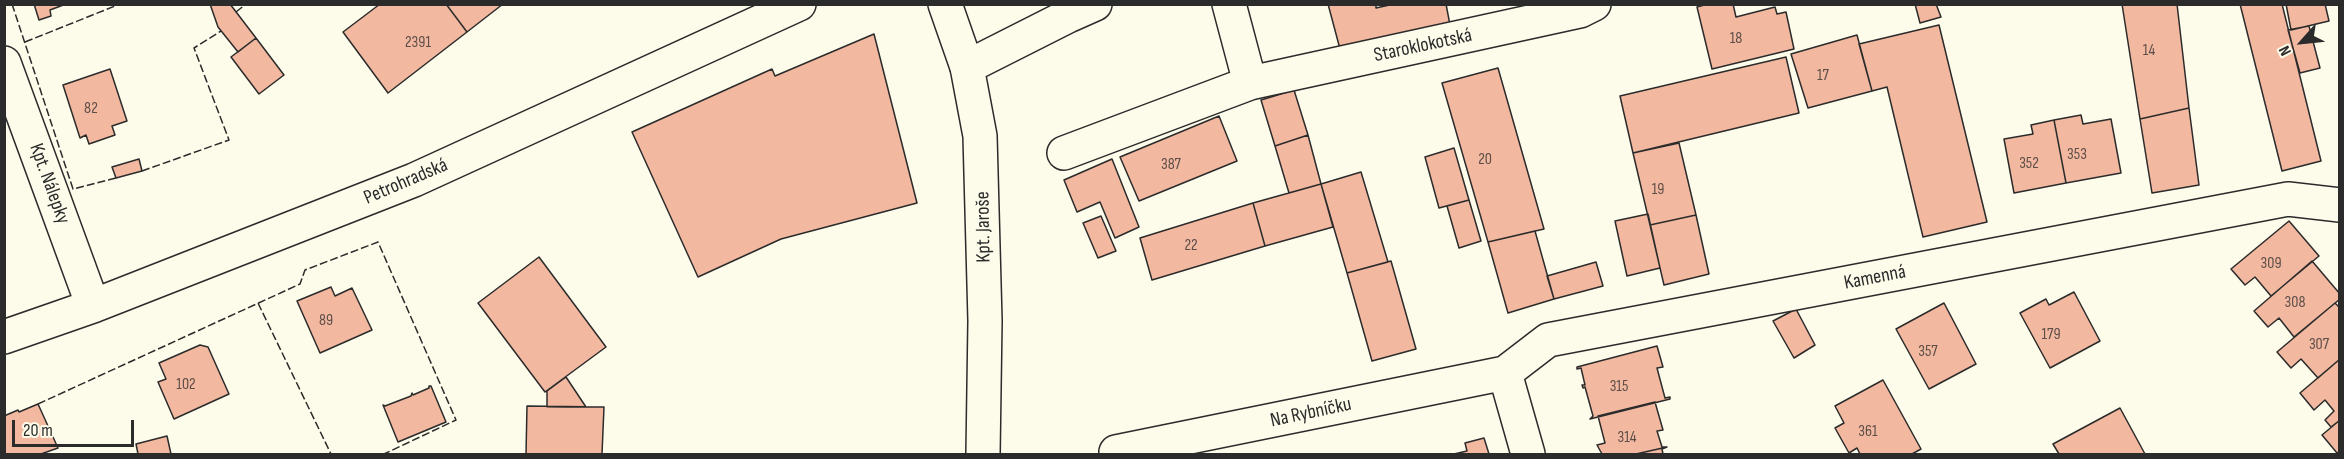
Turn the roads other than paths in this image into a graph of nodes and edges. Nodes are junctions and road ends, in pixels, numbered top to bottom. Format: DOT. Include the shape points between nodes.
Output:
graph roads {
  1 [pos="800,4"];
  2 [pos="945,4"];
  3 [pos="1095,4"];
  4 [pos="1229,4"];
  5 [pos="1594,4"];
  6 [pos="4,63"];
  7 [pos="967,68"];
  8 [pos="1250,83"];
  9 [pos="1064,153"];
  10 [pos="2340,205"];
  11 [pos="93,306"];
  12 [pos="4,337"];
  13 [pos="1505,373"];
  14 [pos="1116,452"];
  15 [pos="982,454"];
  16 [pos="1528,454"];
  1 -- 11 [label="street, Petrohradská" via="414,180"];
  2 -- 7 [label="street, Kpt. Jaroše"];
  3 -- 7 [label="street"];
  4 -- 8 [label="street"];
  5 -- 8 [label="street, Staroklokotská" via="1580,11"];
  6 -- 11 [label="street, Kpt. Nálepky"];
  7 -- 15 [label="street, Kpt. Jaroše" via="980,136 983,188 986,321"];
  8 -- 9 [label="street, Staroklokotská"];
  10 -- 13 [label="street, Kamenná" via="2288,199 1548,340"];
  11 -- 12 [label="street, Petrohradská"];
  13 -- 14 [label="street, Na Rybníčku"];
  13 -- 16 [label="street"];
}
